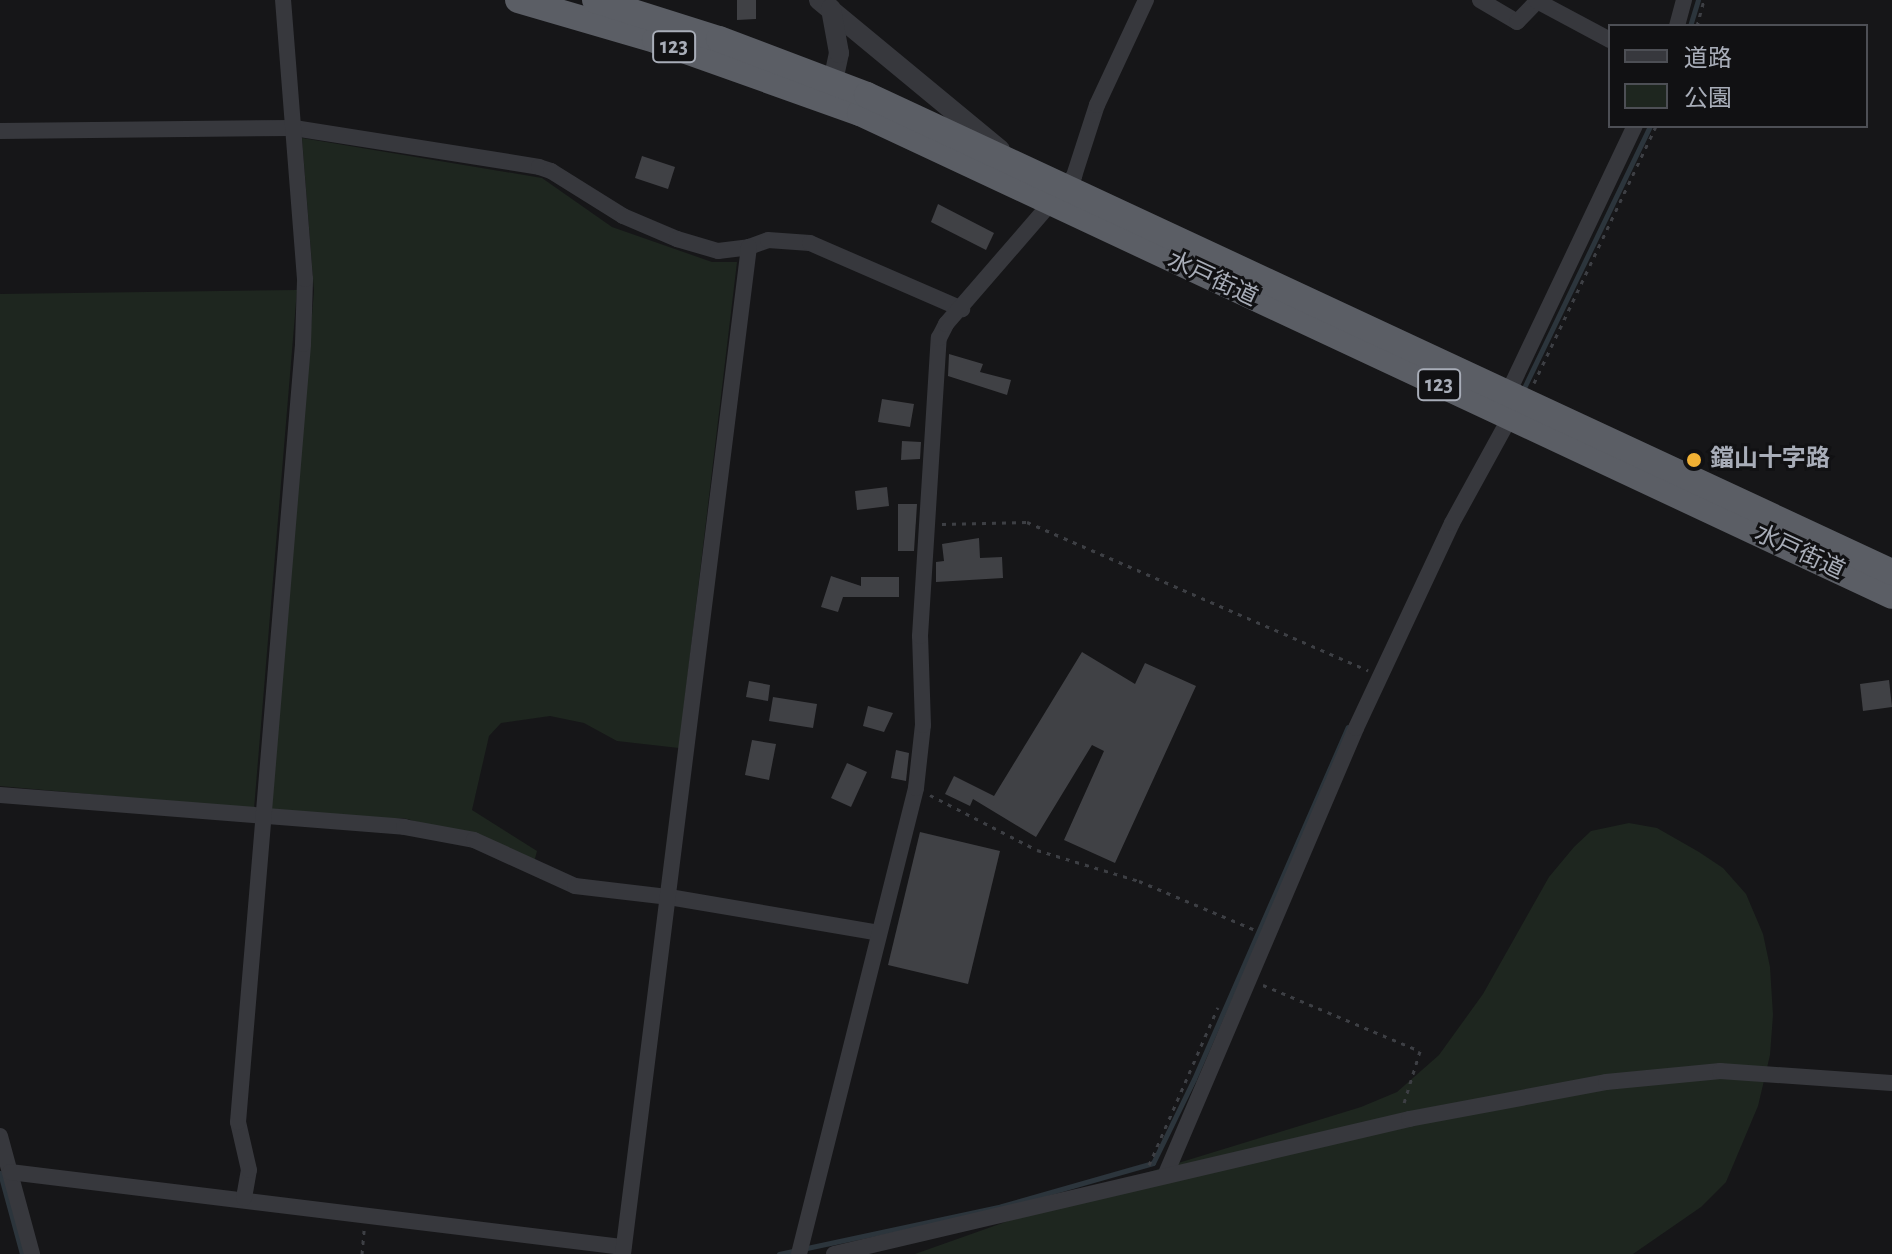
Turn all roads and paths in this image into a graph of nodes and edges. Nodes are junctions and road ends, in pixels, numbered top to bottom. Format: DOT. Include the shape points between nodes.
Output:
graph roads {
  1 [pos="283,0"];
  2 [pos="518,0"];
  3 [pos="595,0"];
  4 [pos="1146,0"];
  5 [pos="1480,0"];
  6 [pos="1684,0"];
  7 [pos="1704,0"];
  8 [pos="825,5"];
  9 [pos="1678,24"];
  10 [pos="1698,24"];
  11 [pos="1608,39"];
  12 [pos="831,91"];
  13 [pos="294,128"];
  14 [pos="1634,128"];
  15 [pos="1655,128"];
  16 [pos="0,131"];
  17 [pos="1012,161"];
  18 [pos="1059,197"];
  19 [pos="749,247"];
  20 [pos="962,309"];
  21 [pos="1515,405"];
  22 [pos="926,524"];
  23 [pos="1892,572"];
  24 [pos="1892,596"];
  25 [pos="1373,672"];
  26 [pos="1362,676"];
  27 [pos="916,788"];
  28 [pos="0,795"];
  29 [pos="262,818"];
  30 [pos="669,897"];
  31 [pos="1259,916"];
  32 [pos="879,933"];
  33 [pos="1249,979"];
  34 [pos="1218,1007"];
  35 [pos="1892,1083"];
  36 [pos="1399,1122"];
  37 [pos="0,1136"];
  38 [pos="10,1172"];
  39 [pos="1165,1176"];
  40 [pos="1144,1181"];
  41 [pos="244,1198"];
  42 [pos="366,1214"];
  43 [pos="623,1250"];
  44 [pos="32,1254"];
  45 [pos="362,1254"];
  46 [pos="799,1254"];
  47 [pos="834,1254"];
  1 -- 13 [label="street"];
  2 -- 12 [label="highway, 水戸街道 / 123"];
  3 -- 12 [label="highway, 水戸街道 / 123" via="719,39"];
  4 -- 18 [label="street" via="1097,105 1080,163"];
  5 -- 11 [label="street" via="1517,22 1537,1"];
  6 -- 9 [label="street"];
  7 -- 10 [label="path"];
  8 -- 12 [label="street" via="839,42"];
  8 -- 17 [label="street"];
  12 -- 17 [label="highway, 水戸街道 / 123"];
  12 -- 18 [label="highway, 水戸街道 / 123"];
  13 -- 16 [label="street"];
  13 -- 19 [label="street" via="539,167 623,216 677,239 718,251"];
  13 -- 29 [label="street" via="305,279 303,344"];
  14 -- 21 [label="street"];
  15 -- 21 [label="path"];
  17 -- 18 [label="highway, 水戸街道 / 123"];
  18 -- 20 [label="street"];
  18 -- 21 [label="highway, 水戸街道 / 123"];
  19 -- 20 [label="street" via="768,240 810,243"];
  19 -- 30 [label="street"];
  20 -- 22 [label="street" via="946,324 935,357"];
  21 -- 23 [label="highway, 水戸街道 / 123"];
  21 -- 24 [label="highway, 水戸街道 / 123"];
  21 -- 25 [label="street"];
  22 -- 25 [label="path" via="1027,522"];
  22 -- 27 [label="street" via="920,636 923,725"];
  25 -- 26 [label="path"];
  25 -- 33 [label="street"];
  27 -- 31 [label="path" via="1037,850 1139,881 1253,930"];
  27 -- 32 [label="street"];
  28 -- 29 [label="street"];
  29 -- 30 [label="street" via="418,829 474,840 575,886"];
  29 -- 41 [label="street" via="238,1122 249,1170"];
  30 -- 32 [label="street"];
  30 -- 43 [label="street"];
  32 -- 46 [label="street"];
  33 -- 36 [label="path" via="1420,1051"];
  33 -- 39 [label="street"];
  34 -- 40 [label="path"];
  35 -- 36 [label="street" via="1720,1071 1674,1074"];
  36 -- 39 [label="street"];
  37 -- 38 [label="street"];
  38 -- 41 [label="street"];
  38 -- 44 [label="street"];
  39 -- 40 [label="street"];
  40 -- 47 [label="street"];
  41 -- 42 [label="street"];
  42 -- 43 [label="street"];
  42 -- 45 [label="path"];
}
